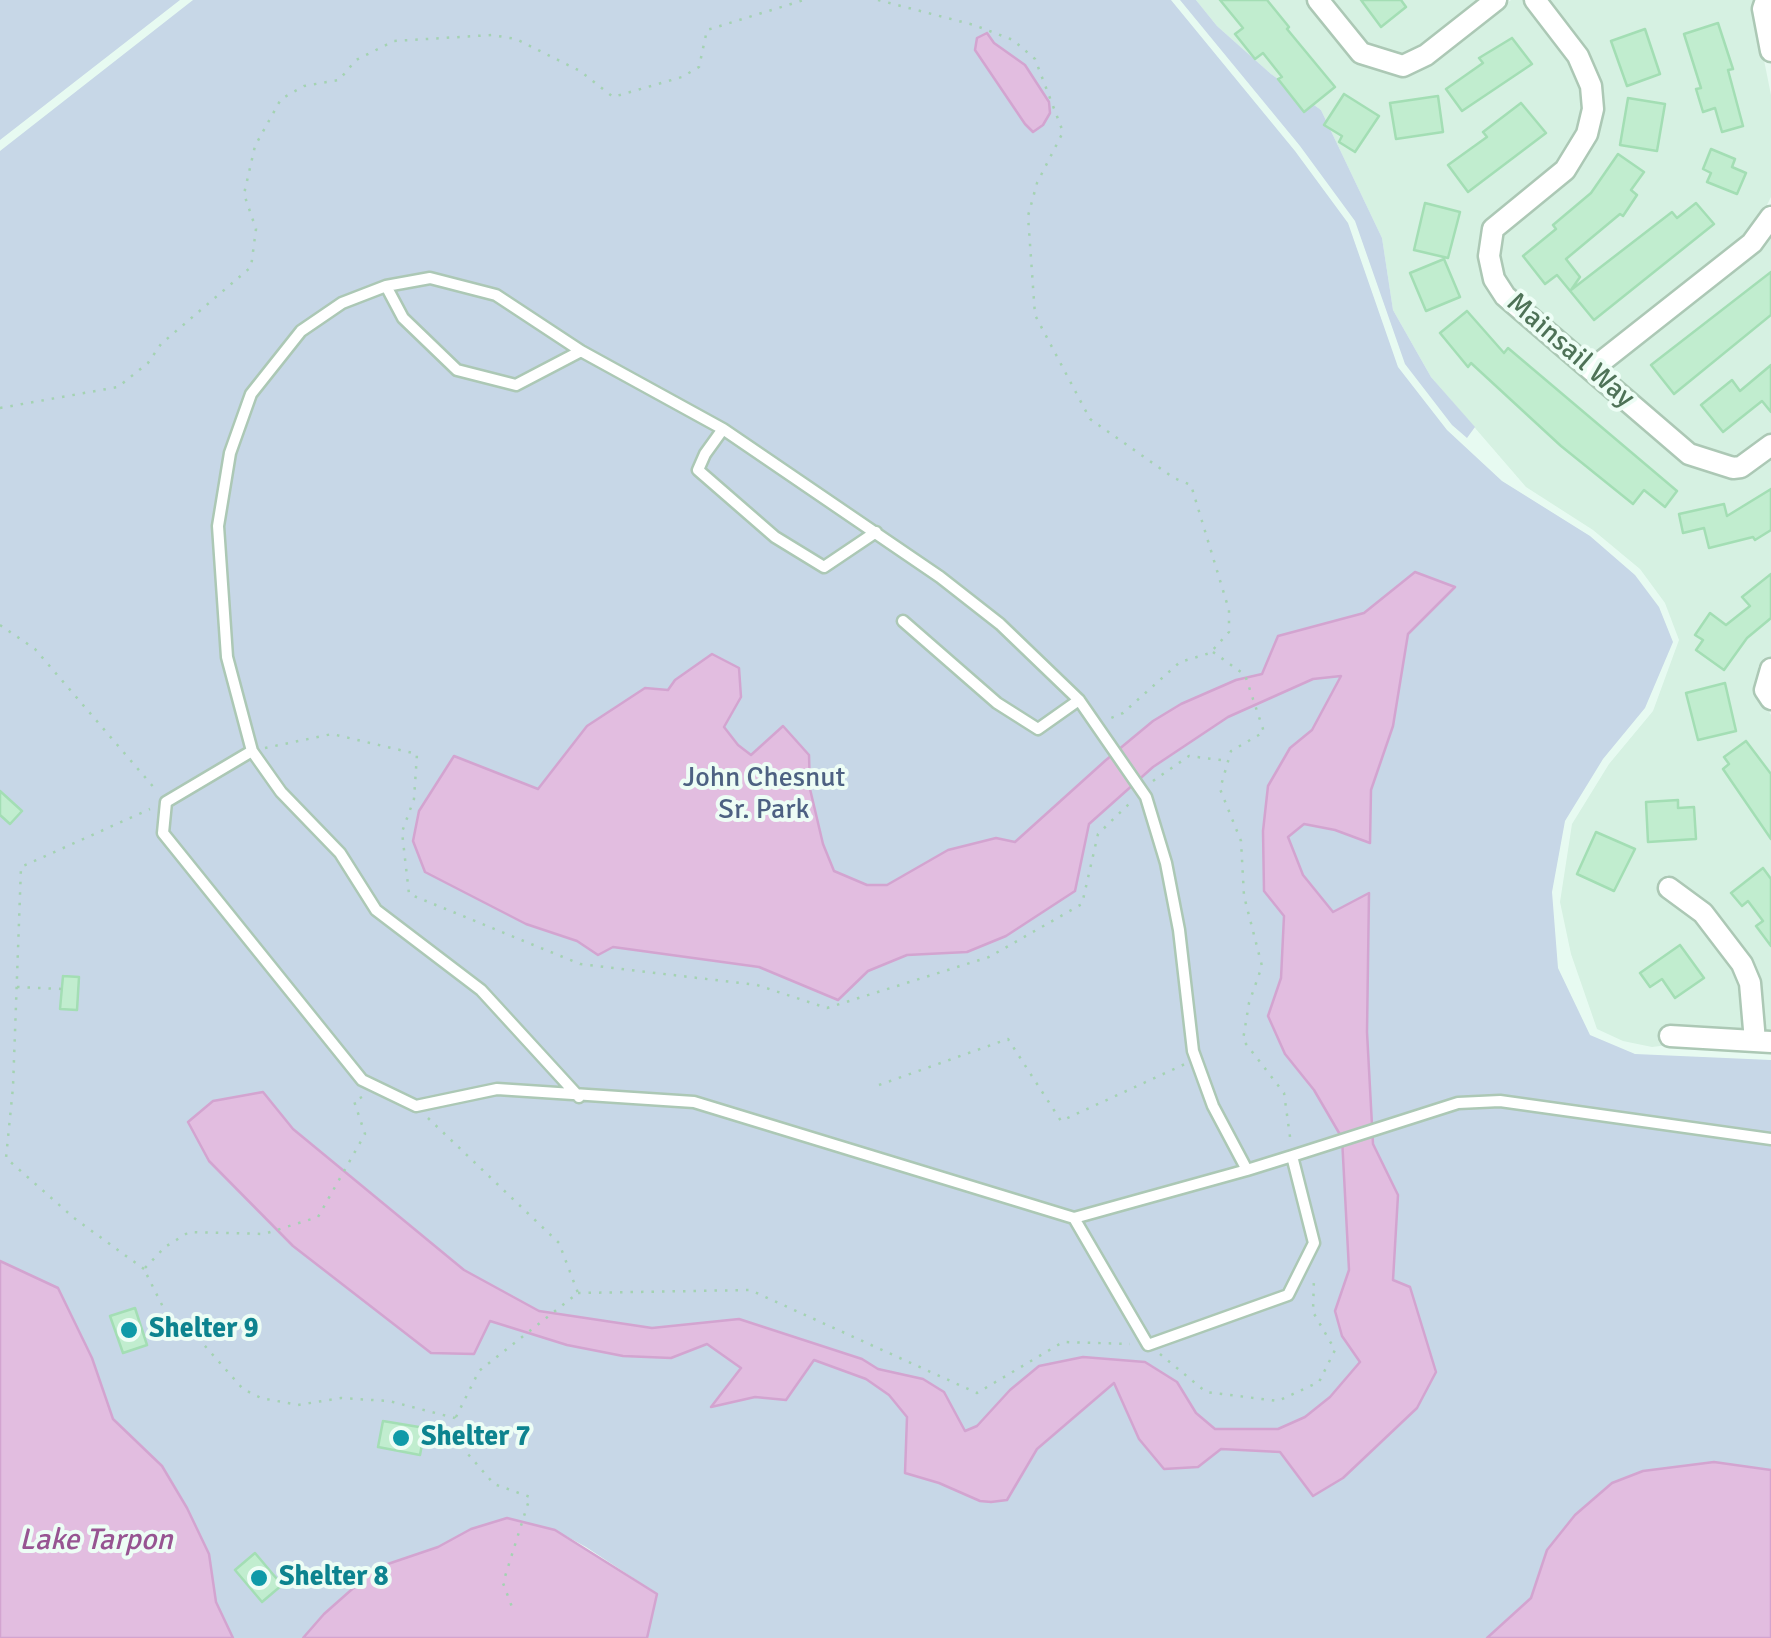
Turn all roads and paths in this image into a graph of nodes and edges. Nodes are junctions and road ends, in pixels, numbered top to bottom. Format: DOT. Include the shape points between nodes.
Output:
graph roads {
  1 [pos="804,0"];
  2 [pos="878,0"];
  3 [pos="1318,0"];
  4 [pos="1496,0"];
  5 [pos="1535,0"];
  6 [pos="1766,0"];
  7 [pos="1771,51"];
  8 [pos="1771,217"];
  9 [pos="386,286"];
  10 [pos="581,352"];
  11 [pos="1591,370"];
  12 [pos="0,408"];
  13 [pos="723,430"];
  14 [pos="1771,446"];
  15 [pos="876,532"];
  16 [pos="903,622"];
  17 [pos="0,625"];
  18 [pos="1212,651"];
  19 [pos="1770,669"];
  20 [pos="1771,699"];
  21 [pos="1079,700"];
  22 [pos="1090,716"];
  23 [pos="252,750"];
  24 [pos="1228,762"];
  25 [pos="1140,788"];
  26 [pos="166,802"];
  27 [pos="1669,888"];
  28 [pos="16,986"];
  29 [pos="62,989"];
  30 [pos="1670,1036"];
  31 [pos="1763,1042"];
  32 [pos="1196,1059"];
  33 [pos="368,1083"];
  34 [pos="878,1085"];
  35 [pos="579,1096"];
  36 [pos="416,1106"];
  37 [pos="1771,1139"];
  38 [pos="1292,1156"];
  39 [pos="1247,1170"];
  40 [pos="1074,1218"];
  41 [pos="144,1269"];
  42 [pos="1314,1278"];
  43 [pos="578,1293"];
  44 [pos="1148,1345"];
  45 [pos="455,1418"];
  46 [pos="512,1606"];
  1 -- 12 [label="path" via="707,30 699,67 612,97 580,71 492,34 394,41 356,60 340,80 304,86 281,99 255,146 244,194 256,229 251,268 118,387"];
  2 -- 18 [label="path" via="1012,40 1035,59 1063,132 1028,216 1035,315 1090,419 1191,485 1229,610 1229,632"];
  3 -- 4 [label="street" via="1362,52 1403,66 1426,56"];
  5 -- 11 [label="street, Mainsail Way" via="1578,56 1594,109 1566,170 1493,229 1488,256 1506,296"];
  6 -- 7 [label="street"];
  8 -- 11 [label="street" via="1752,244"];
  9 -- 10 [label="lane" via="430,278 496,295"];
  9 -- 10 [label="lane" via="402,318 458,370 516,385"];
  9 -- 23 [label="lane" via="342,303 302,331 250,394 230,452 218,526 224,620"];
  10 -- 13 [label="lane"];
  11 -- 14 [label="street, Mainsail Way" via="1689,454 1734,468"];
  13 -- 15 [label="lane"];
  13 -- 15 [label="lane" via="698,470 775,537 824,567"];
  15 -- 21 [label="lane" via="1000,624"];
  16 -- 21 [label="lane" via="996,704 1038,729"];
  17 -- 26 [label="path" via="35,649"];
  18 -- 22 [label="path" via="1180,662 1123,713"];
  18 -- 24 [label="path" via="1245,675 1264,732 1231,751"];
  19 -- 20 [label="street" via="1765,690"];
  21 -- 22 [label="lane"];
  22 -- 25 [label="lane"];
  23 -- 25 [label="path" via="332,734 416,754 414,799 402,832 409,894 580,964 757,985 827,1008 989,957 1082,904 1098,834"];
  23 -- 26 [label="lane"];
  23 -- 35 [label="lane" via="281,792 340,853 376,910 481,990"];
  24 -- 25 [label="path" via="1189,756"];
  24 -- 38 [label="path" via="1220,789 1241,841 1244,896 1262,966 1244,1040 1284,1092"];
  25 -- 32 [label="lane" via="1166,863"];
  26 -- 28 [label="path" via="21,867"];
  26 -- 33 [label="lane" via="163,833"];
  27 -- 31 [label="street" via="1703,913 1742,964"];
  28 -- 29 [label="path"];
  28 -- 41 [label="path" via="6,1158"];
  30 -- 31 [label="street"];
  32 -- 34 [label="path" via="1061,1121 1008,1039"];
  32 -- 39 [label="lane"];
  33 -- 36 [label="lane"];
  33 -- 41 [label="path" via="354,1101 365,1134 318,1217 264,1234 189,1232"];
  35 -- 36 [label="lane" via="496,1089"];
  35 -- 40 [label="lane" via="694,1102"];
  36 -- 43 [label="path" via="559,1242"];
  37 -- 38 [label="lane" via="1500,1101 1458,1102"];
  38 -- 39 [label="lane"];
  38 -- 44 [label="lane" via="1314,1244 1288,1296"];
  39 -- 40 [label="lane"];
  40 -- 44 [label="lane"];
  41 -- 45 [label="path" via="168,1319 198,1338 243,1389 260,1398 298,1406 341,1398 389,1401"];
  42 -- 44 [label="path" via="1314,1312 1335,1350 1319,1382 1278,1401 1206,1392"];
  43 -- 44 [label="path" via="750,1290 977,1393 1064,1342"];
  43 -- 45 [label="path" via="480,1371"];
  45 -- 46 [label="path" via="461,1446 494,1484 530,1497 504,1583"];
}
